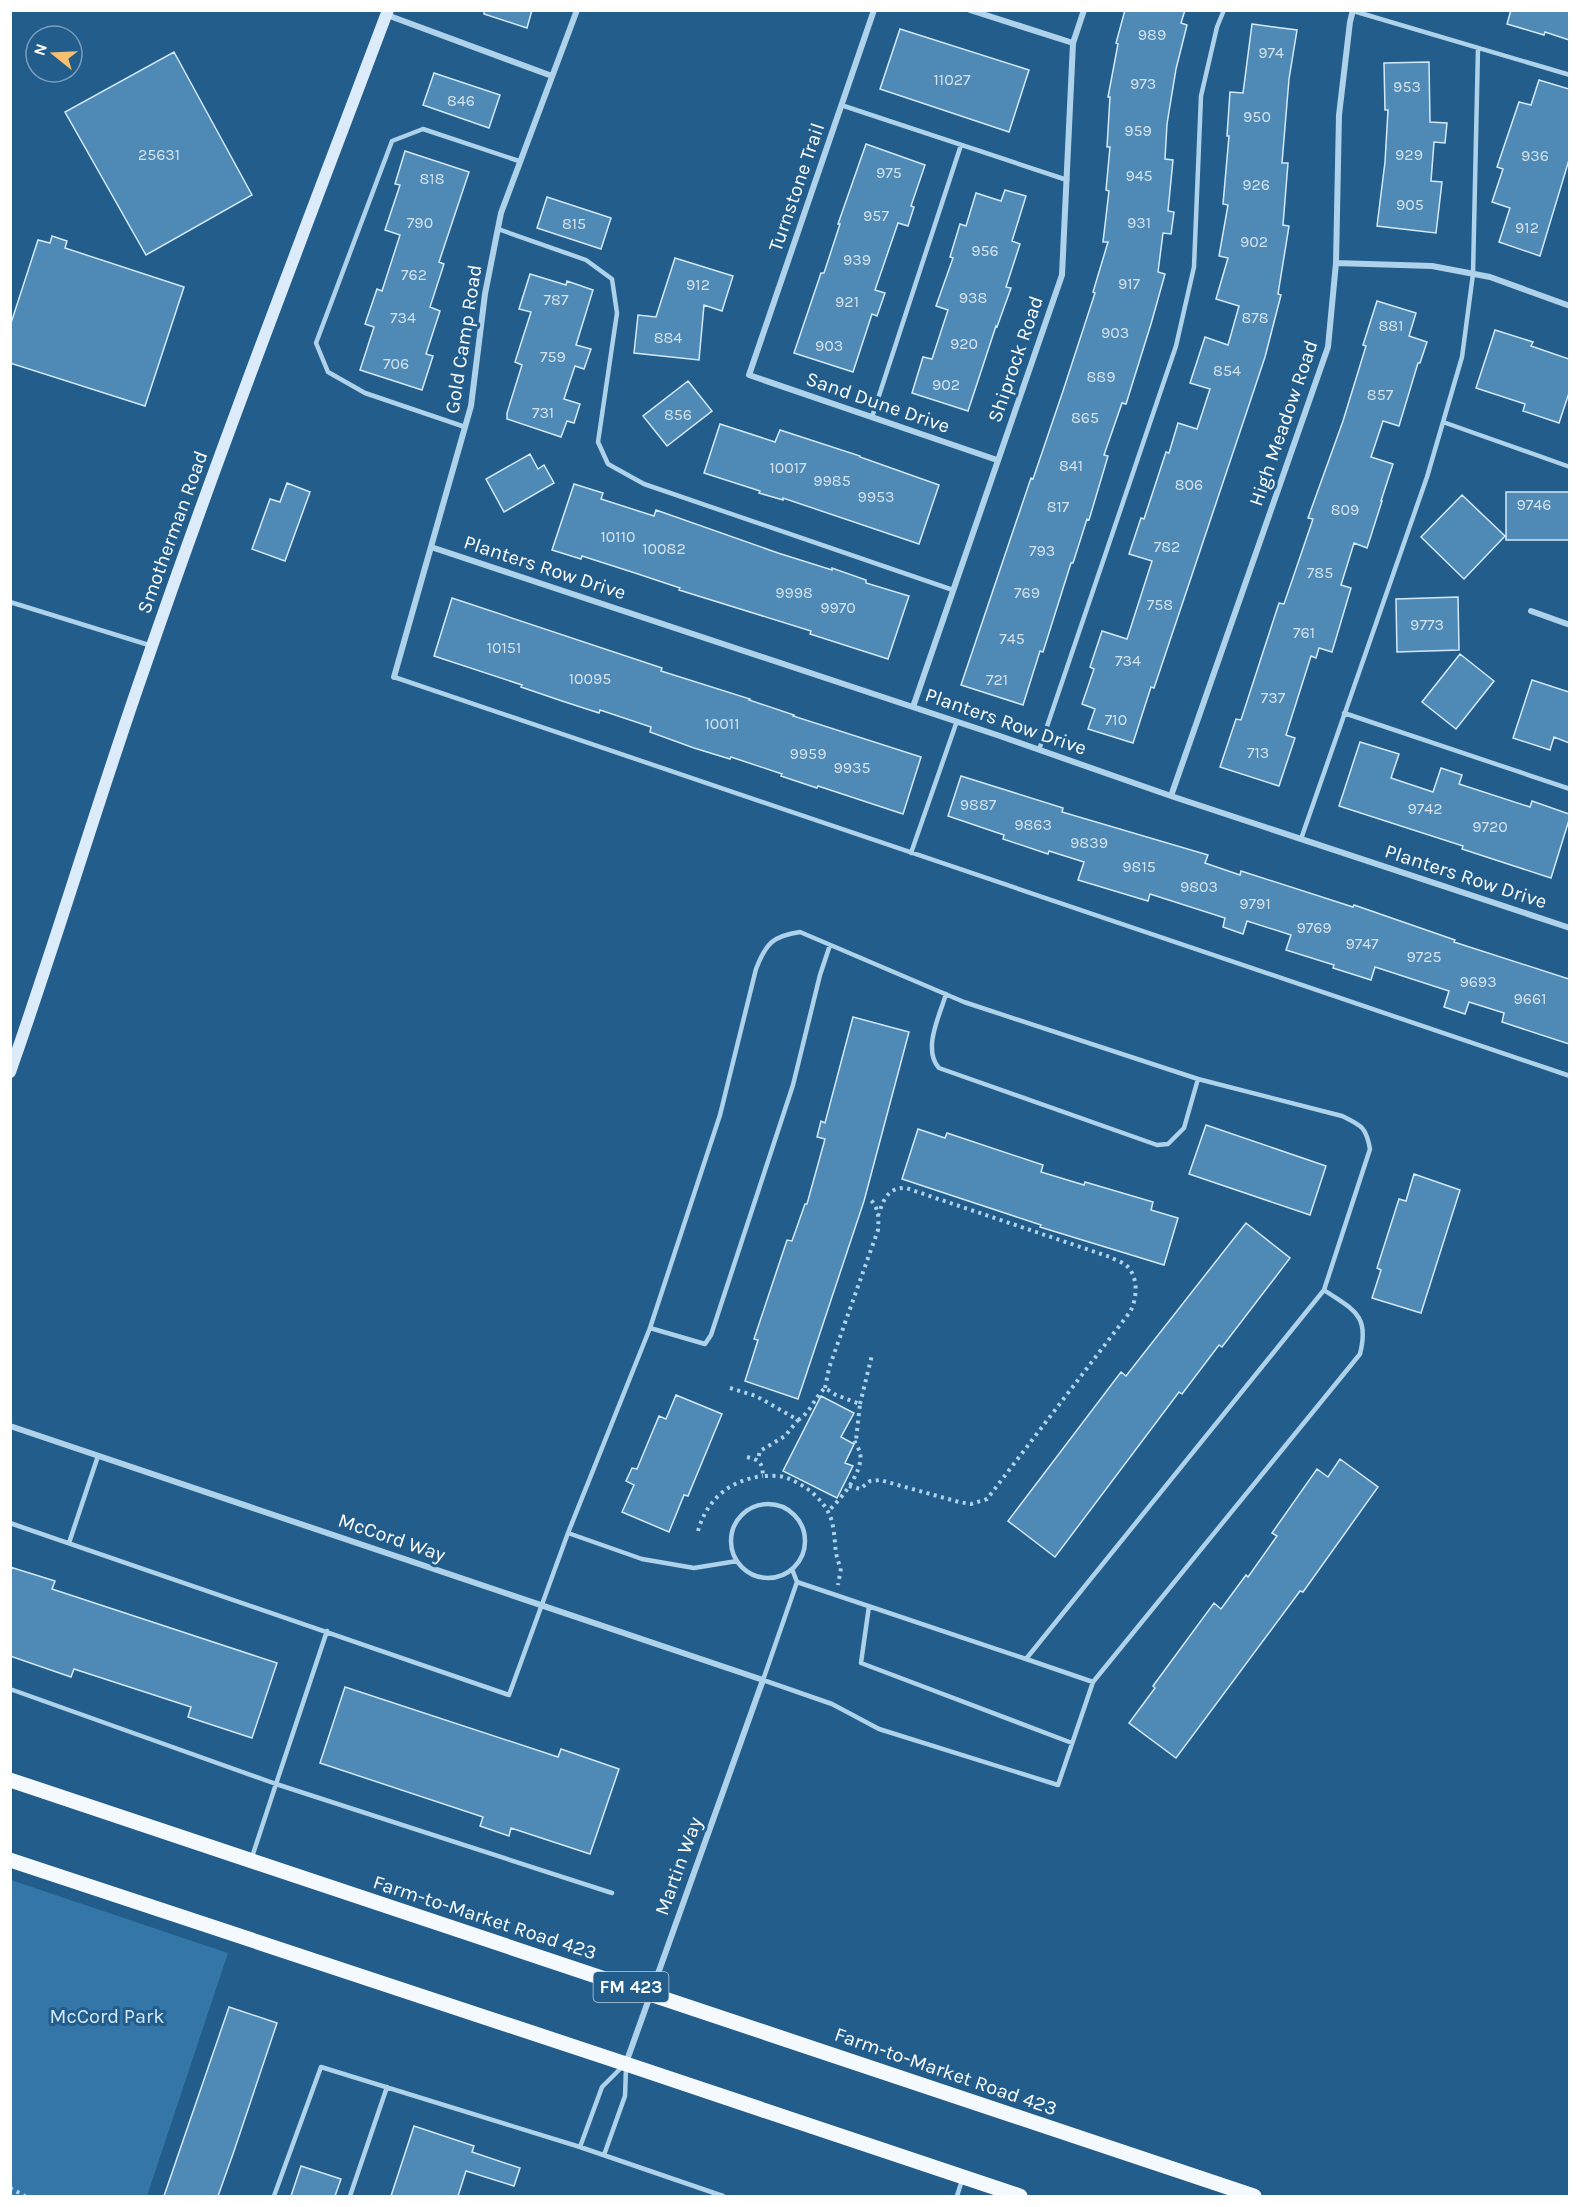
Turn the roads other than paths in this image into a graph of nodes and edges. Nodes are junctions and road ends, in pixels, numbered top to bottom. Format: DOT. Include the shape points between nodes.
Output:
graph roads {
  1 [pos="577,10"];
  2 [pos="874,10"];
  3 [pos="970,10"];
  4 [pos="1084,10"];
  5 [pos="1224,10"];
  6 [pos="1352,11"];
  7 [pos="387,13"];
  8 [pos="1073,43"];
  9 [pos="1478,48"];
  10 [pos="1569,75"];
  11 [pos="552,76"];
  12 [pos="841,105"];
  13 [pos="962,145"];
  14 [pos="519,161"];
  15 [pos="1067,180"];
  16 [pos="498,229"];
  17 [pos="1336,263"];
  18 [pos="1473,274"];
  19 [pos="1569,306"];
  20 [pos="748,375"];
  21 [pos="872,417"];
  22 [pos="1443,422"];
  23 [pos="465,427"];
  24 [pos="997,460"];
  25 [pos="1569,467"];
  26 [pos="431,547"];
  27 [pos="953,590"];
  28 [pos="10,602"];
  29 [pos="1532,611"];
  30 [pos="1569,625"];
  31 [pos="152,646"];
  32 [pos="394,677"];
  33 [pos="913,707"];
  34 [pos="1344,713"];
  35 [pos="957,721"];
  36 [pos="1039,750"];
  37 [pos="1569,789"];
  38 [pos="1171,796"];
  39 [pos="1301,839"];
  40 [pos="911,853"];
  41 [pos="1569,928"];
  42 [pos="830,945"];
  43 [pos="946,994"];
  44 [pos="10,1072"];
  45 [pos="1569,1076"];
  46 [pos="1198,1079"];
  47 [pos="1324,1290"];
  48 [pos="650,1328"];
  49 [pos="10,1426"];
  50 [pos="98,1455"];
  51 [pos="10,1523"];
  52 [pos="568,1533"];
  53 [pos="69,1543"];
  54 [pos="737,1561"];
  55 [pos="792,1569"];
  56 [pos="797,1582"];
  57 [pos="542,1606"];
  58 [pos="869,1606"];
  59 [pos="327,1631"];
  60 [pos="1026,1659"];
  61 [pos="763,1680"];
  62 [pos="1093,1682"];
  63 [pos="10,1689"];
  64 [pos="1072,1743"];
  65 [pos="10,1780"];
  66 [pos="276,1784"];
  67 [pos="10,1860"];
  68 [pos="251,1861"];
  69 [pos="612,1893"];
  70 [pos="650,1994"];
  71 [pos="626,2064"];
  72 [pos="387,2087"];
  73 [pos="580,2147"];
  74 [pos="604,2155"];
  75 [pos="963,2177"];
  76 [pos="274,2196"];
  77 [pos="350,2196"];
  78 [pos="723,2196"];
  79 [pos="957,2196"];
  80 [pos="1020,2196"];
  81 [pos="1254,2196"];
  1 -- 11 [label="street, Gold Camp Road"];
  2 -- 12 [label="street, Turnstone Trail"];
  3 -- 8 [label="street"];
  4 -- 8 [label="street, Shiprock Road"];
  5 -- 36 [label="lane" via="1201,96 1194,267 1176,346"];
  6 -- 9 [label="lane"];
  6 -- 17 [label="street, High Meadow Road" via="1339,115"];
  7 -- 11 [label="street"];
  7 -- 31 [label="street, Smotherman Road" via="260,345"];
  8 -- 15 [label="street, Shiprock Road"];
  9 -- 10 [label="lane"];
  9 -- 18 [label="lane"];
  11 -- 14 [label="street, Gold Camp Road"];
  12 -- 13 [label="lane"];
  12 -- 20 [label="street, Turnstone Trail"];
  13 -- 15 [label="lane"];
  13 -- 21 [label="lane"];
  14 -- 16 [label="street, Gold Camp Road"];
  14 -- 23 [label="lane" via="423,129 392,141 316,343 328,372 365,393"];
  15 -- 24 [label="street, Shiprock Road" via="1062,274"];
  16 -- 23 [label="street, Gold Camp Road"];
  16 -- 27 [label="lane" via="586,260 612,279 617,313 598,442 608,464 644,484"];
  17 -- 18 [label="street" via="1432,266"];
  17 -- 38 [label="street, High Meadow Road" via="1328,347"];
  18 -- 19 [label="street"];
  18 -- 22 [label="lane" via="1462,357"];
  20 -- 21 [label="street, Sand Dune Drive"];
  21 -- 24 [label="street, Sand Dune Drive"];
  22 -- 25 [label="lane"];
  22 -- 34 [label="lane"];
  23 -- 26 [label="street, Gold Camp Road"];
  24 -- 27 [label="street, Shiprock Road"];
  26 -- 32 [label="street, Gold Camp Road"];
  26 -- 33 [label="street, Planters Row Drive"];
  27 -- 33 [label="street, Shiprock Road"];
  28 -- 31 [label="lane"];
  29 -- 30 [label="street"];
  31 -- 44 [label="street, Smotherman Road"];
  32 -- 40 [label="lane"];
  33 -- 35 [label="street, Planters Row Drive"];
  34 -- 37 [label="lane"];
  34 -- 39 [label="lane"];
  35 -- 36 [label="street, Planters Row Drive"];
  35 -- 40 [label="lane"];
  36 -- 38 [label="street, Planters Row Drive"];
  38 -- 39 [label="street, Planters Row Drive"];
  39 -- 41 [label="street, Planters Row Drive"];
  40 -- 45 [label="lane"];
  42 -- 43 [label="lane"];
  42 -- 48 [label="lane" via="800,932 784,934 771,941 762,955 720,1115"];
  42 -- 48 [label="lane" via="793,1085 711,1335 705,1344"];
  43 -- 46 [label="lane"];
  43 -- 46 [label="lane" via="932,1044 933,1062 939,1068 1157,1145 1167,1144 1184,1128"];
  46 -- 47 [label="lane" via="1342,1116 1367,1134 1370,1149"];
  47 -- 60 [label="lane"];
  47 -- 62 [label="lane" via="1355,1311 1363,1325 1360,1354"];
  48 -- 52 [label="lane"];
  49 -- 50 [label="street, McCord Way"];
  50 -- 53 [label="lane"];
  50 -- 57 [label="street, McCord Way"];
  51 -- 53 [label="lane"];
  52 -- 54 [label="lane" via="642,1559 694,1568"];
  52 -- 57 [label="lane"];
  53 -- 59 [label="lane"];
  54 -- 55 [label="lane" via="744,1569 763,1577"];
  54 -- 55 [label="lane" via="731,1541 737,1521 753,1507 773,1504 792,1513 803,1530 803,1551"];
  55 -- 56 [label="lane"];
  56 -- 58 [label="lane"];
  56 -- 61 [label="lane"];
  57 -- 59 [label="lane" via="509,1695"];
  57 -- 61 [label="street, McCord Way"];
  58 -- 60 [label="lane"];
  58 -- 64 [label="lane" via="861,1663"];
  59 -- 66 [label="lane"];
  60 -- 62 [label="lane"];
  61 -- 64 [label="lane" via="832,1704 879,1729 1058,1785"];
  61 -- 70 [label="street, Martin Way"];
  62 -- 64 [label="lane"];
  63 -- 66 [label="lane"];
  65 -- 68 [label="main road, Farm-to-Market Road 423 / FM 423"];
  66 -- 68 [label="lane"];
  66 -- 69 [label="lane"];
  67 -- 71 [label="main road"];
  68 -- 70 [label="main road, Farm-to-Market Road 423 / FM 423"];
  70 -- 71 [label="street, Martin Way"];
  70 -- 81 [label="main road, Farm-to-Market Road 423 / FM 423"];
  71 -- 73 [label="lane" via="602,2087"];
  71 -- 74 [label="lane" via="625,2096"];
  71 -- 75 [label="main road"];
  72 -- 73 [label="lane"];
  72 -- 76 [label="lane" via="321,2067"];
  72 -- 77 [label="lane"];
  73 -- 74 [label="lane"];
  74 -- 78 [label="lane"];
  75 -- 79 [label="lane"];
  75 -- 80 [label="main road"];
}
